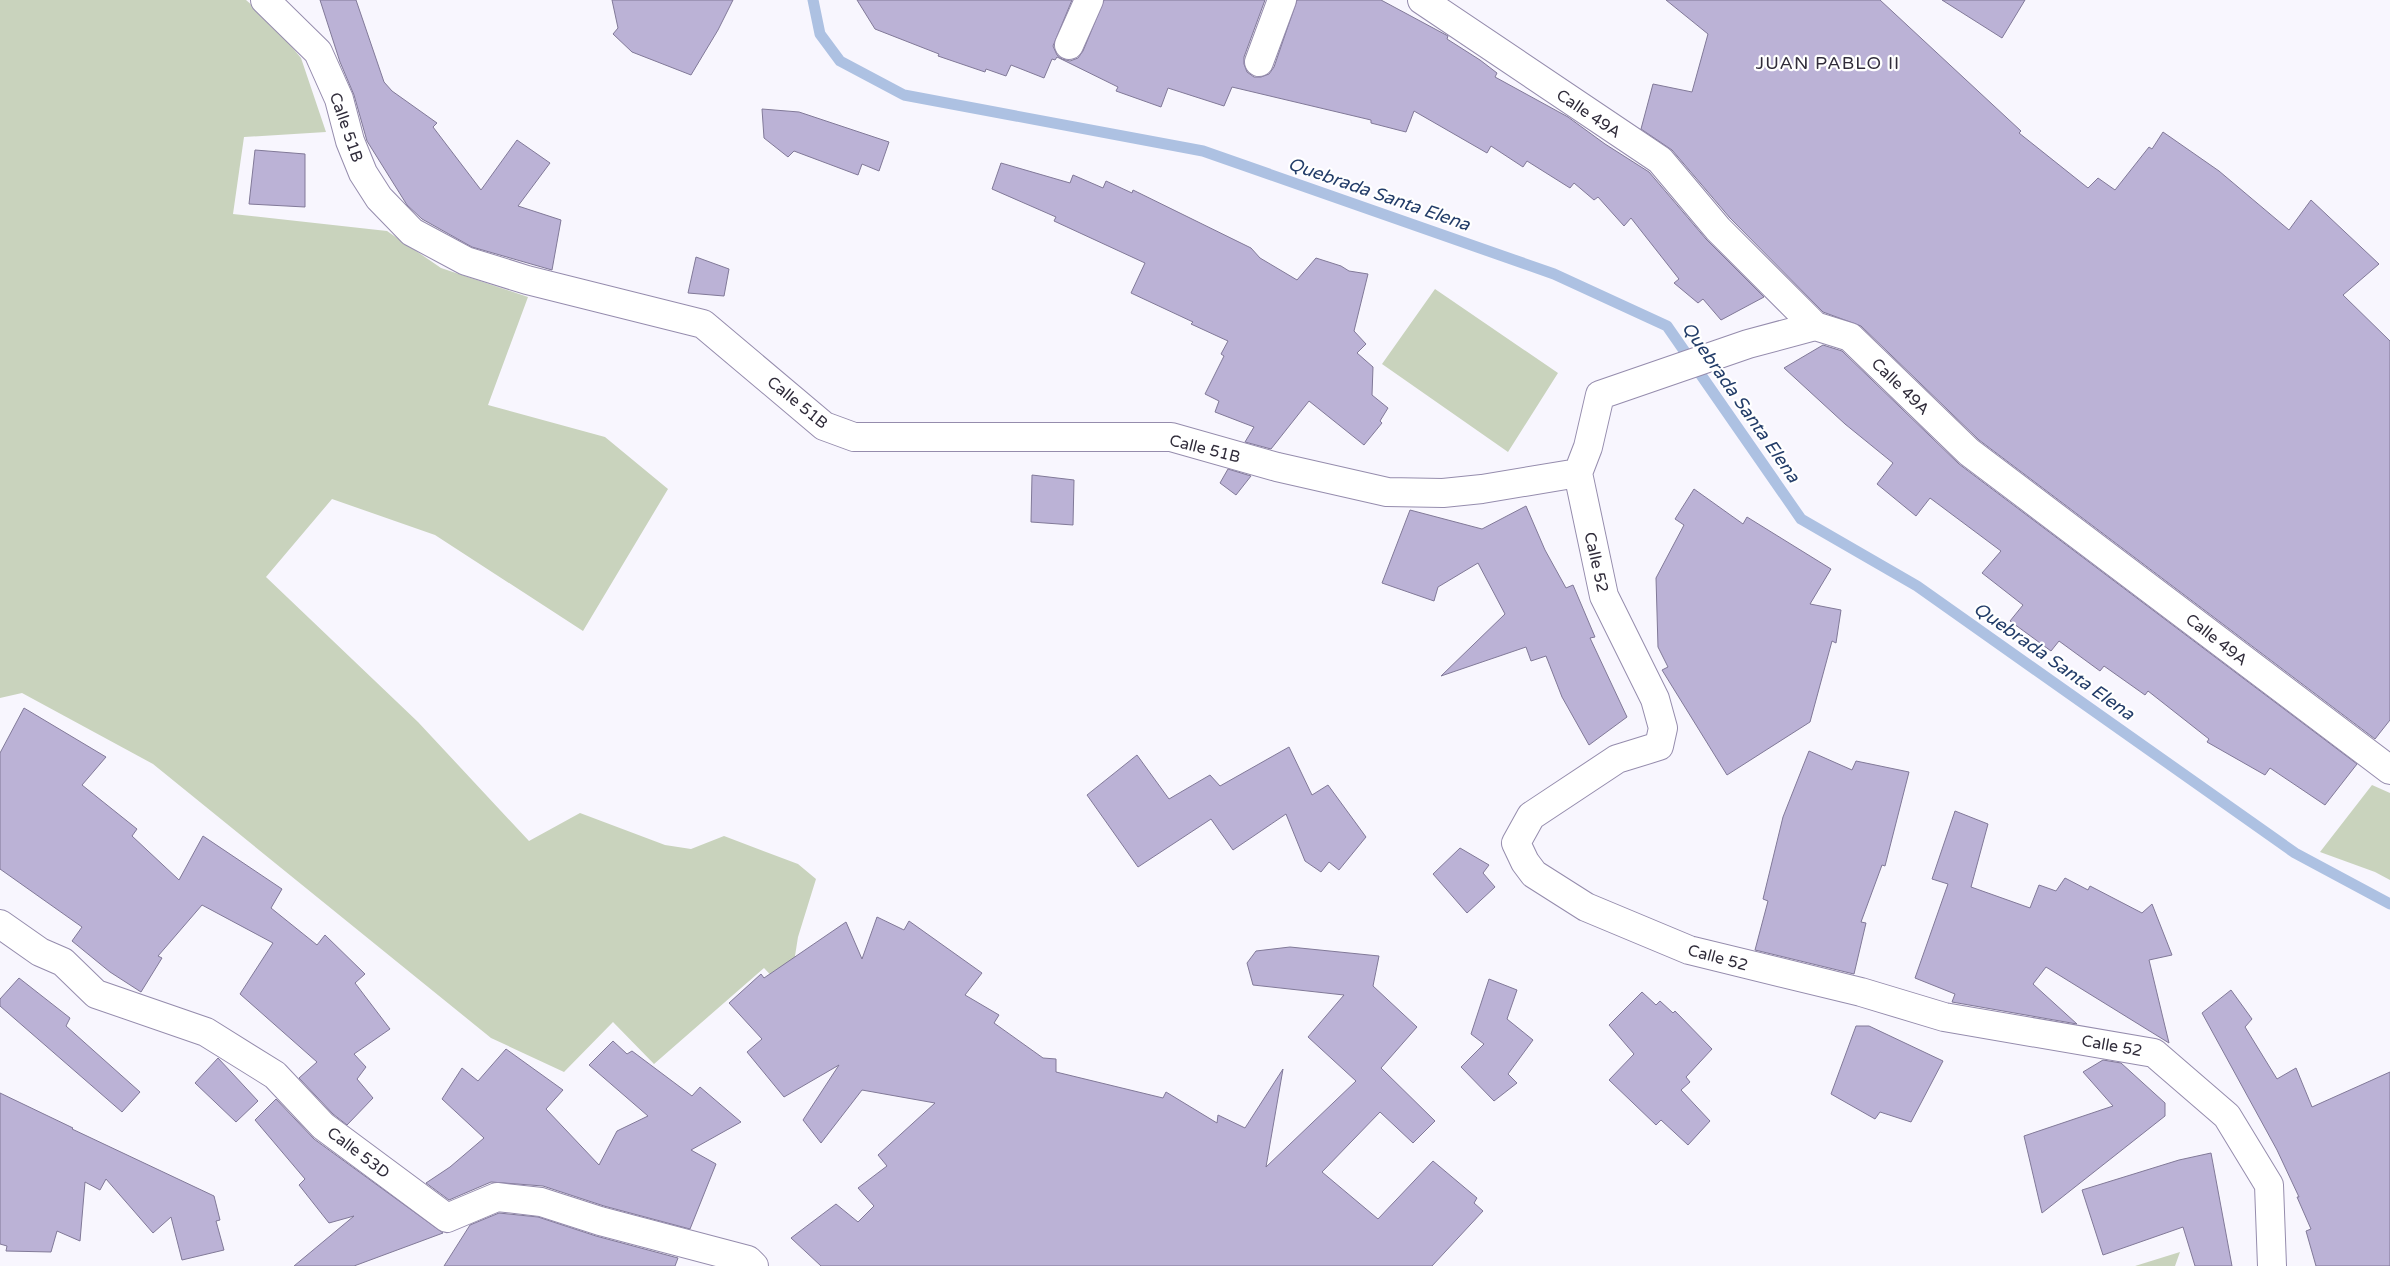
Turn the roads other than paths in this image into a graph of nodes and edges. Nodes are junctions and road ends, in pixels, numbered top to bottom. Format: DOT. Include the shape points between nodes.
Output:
graph roads {
  1 [pos="265,0"];
  2 [pos="1089,0"];
  3 [pos="1282,0"];
  4 [pos="1422,0"];
  5 [pos="1069,45"];
  6 [pos="1259,62"];
  7 [pos="1815,326"];
  8 [pos="1578,473"];
  9 [pos="2390,770"];
  10 [pos="0,924"];
  11 [pos="754,1266"];
  12 [pos="2272,1266"];
  1 -- 8 [label="street, Calle 51B" via="318,52 339,99 362,173 379,198 412,232 466,261 500,272 703,324 824,426 854,437 1171,437 1277,467 1387,492 1443,493"];
  2 -- 5 [label="street"];
  3 -- 6 [label="street"];
  4 -- 7 [label="street, Calle 49A" via="1660,160 1718,229"];
  7 -- 8 [label="street" via="1748,344 1600,395 1588,447"];
  7 -- 9 [label="street, Calle 49A" via="1850,336 1969,452"];
  8 -- 12 [label="street, Calle 52" via="1604,596 1655,699 1663,728 1660,746 1617,759 1531,816 1516,843 1534,874 1586,907 1690,950 1861,992 1944,1017 2154,1053 2227,1116 2269,1185"];
  10 -- 11 [label="street, Calle 53D" via="40,952 63,962 96,994 206,1032 275,1075 323,1126 447,1218 497,1197 541,1202 748,1260"];
}
